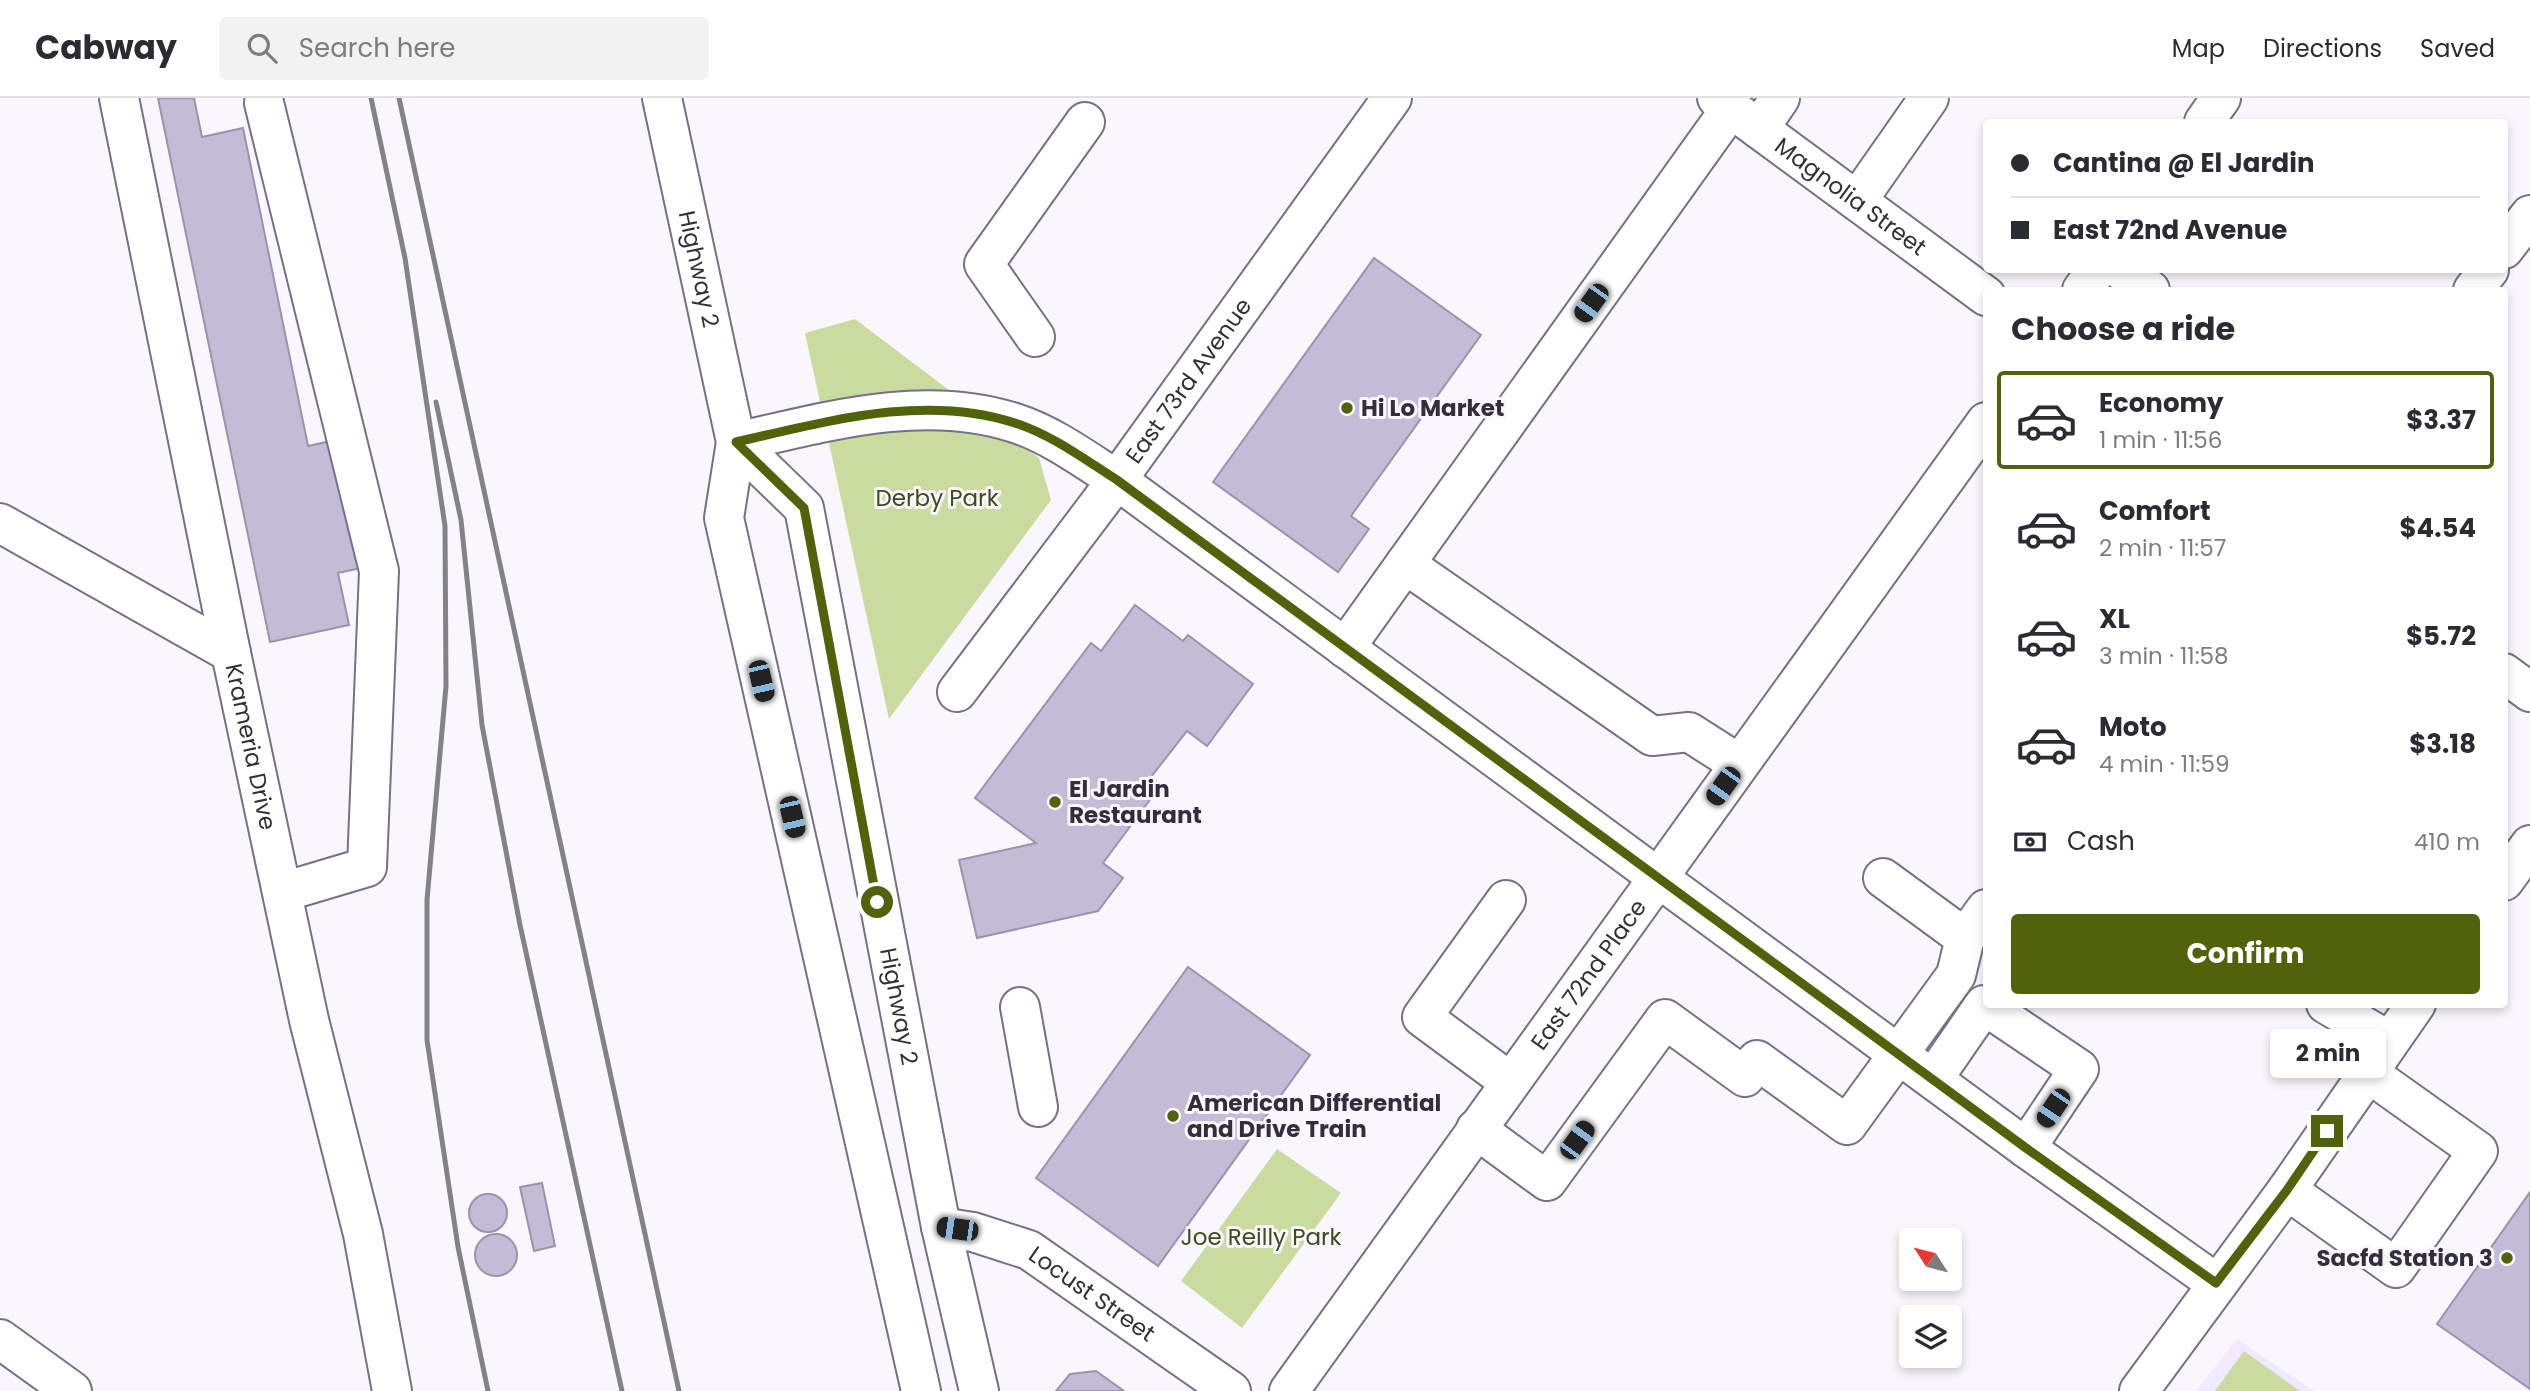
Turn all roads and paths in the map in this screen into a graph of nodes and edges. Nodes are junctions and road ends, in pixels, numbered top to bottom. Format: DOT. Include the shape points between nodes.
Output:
graph roads {
  1 [pos="119,98"];
  2 [pos="662,98"];
  3 [pos="1392,98"];
  4 [pos="1780,98"];
  5 [pos="1929,98"];
  6 [pos="2221,98"];
  7 [pos="264,103"];
  8 [pos="1736,111"];
  9 [pos="2206,119"];
  10 [pos="1085,122"];
  11 [pos="1857,201"];
  12 [pos="2530,215"];
  13 [pos="2508,244"];
  14 [pos="2125,273"];
  15 [pos="2487,273"];
  16 [pos="2146,287"];
  17 [pos="2475,287"];
  18 [pos="1983,294"];
  19 [pos="1035,337"];
  20 [pos="1983,426"];
  21 [pos="736,442"];
  22 [pos="1117,480"];
  23 [pos="0,523"];
  24 [pos="1405,564"];
  25 [pos="1345,648"];
  26 [pos="230,653"];
  27 [pos="2508,676"];
  28 [pos="957,692"];
  29 [pos="2530,692"];
  30 [pos="1739,764"];
  31 [pos="2530,845"];
  32 [pos="1658,875"];
  33 [pos="2508,875"];
  34 [pos="1883,878"];
  35 [pos="283,892"];
  36 [pos="1506,900"];
  37 [pos="1976,923"];
  38 [pos="1983,1006"];
  39 [pos="1020,1007"];
  40 [pos="1992,1008"];
  41 [pos="2333,1008"];
  42 [pos="2413,1008"];
  43 [pos="2389,1041"];
  44 [pos="1898,1054"];
  45 [pos="2367,1072"];
  46 [pos="1933,1079"];
  47 [pos="1510,1082"];
  48 [pos="1038,1107"];
  49 [pos="1476,1129"];
  50 [pos="2026,1148"];
  51 [pos="2287,1190"];
  52 [pos="941,1227"];
  53 [pos="2216,1283"];
  54 [pos="0,1339"];
  55 [pos="72,1391"];
  56 [pos="392,1391"];
  57 [pos="920,1391"];
  58 [pos="979,1391"];
  59 [pos="1231,1391"];
  60 [pos="1289,1391"];
  61 [pos="2139,1391"];
  1 -- 26 [label="street, Krameria Drive"];
  2 -- 21 [label="street, Highway 2"];
  3 -- 22 [label="street, East 73rd Avenue"];
  4 -- 8 [label="street"];
  5 -- 11 [label="street"];
  6 -- 9 [label="street"];
  7 -- 35 [label="street" via="379,571 367,867"];
  8 -- 11 [label="street, Magnolia Street"];
  8 -- 24 [label="street"];
  10 -- 19 [label="street" via="984,264"];
  11 -- 18 [label="street, Magnolia Street"];
  12 -- 13 [label="street"];
  14 -- 16 [label="street"];
  15 -- 17 [label="street"];
  20 -- 30 [label="street, East 72nd Place"];
  21 -- 22 [label="street" via="837,420 936,410 976,414 1025,427"];
  21 -- 52 [label="street, Highway 2" via="804,508"];
  21 -- 57 [label="street, Highway 2" via="724,518"];
  22 -- 25 [label="street"];
  22 -- 28 [label="street, East 73rd Avenue"];
  23 -- 26 [label="street"];
  24 -- 25 [label="street"];
  24 -- 30 [label="street" via="1652,736 1689,732"];
  25 -- 32 [label="street"];
  26 -- 35 [label="street, Krameria Drive"];
  27 -- 29 [label="street"];
  30 -- 32 [label="street, East 72nd Place"];
  31 -- 33 [label="street"];
  32 -- 44 [label="street"];
  32 -- 47 [label="street, East 72nd Place"];
  34 -- 37 [label="street"];
  35 -- 56 [label="street, Krameria Drive" via="309,1020 363,1234"];
  36 -- 47 [label="street" via="1422,1017"];
  37 -- 44 [label="street" via="1956,975"];
  38 -- 46 [label="street"];
  39 -- 48 [label="street"];
  40 -- 50 [label="street" via="2080,1069"];
  41 -- 43 [label="street"];
  42 -- 43 [label="street"];
  43 -- 45 [label="street"];
  44 -- 46 [label="street"];
  44 -- 49 [label="street" via="1847,1125 1757,1060 1745,1077 1665,1019 1547,1181"];
  45 -- 51 [label="street"];
  45 -- 51 [label="street" via="2478,1151 2396,1268"];
  46 -- 50 [label="street"];
  47 -- 49 [label="street, East 72nd Place"];
  49 -- 60 [label="street, East 72nd Place"];
  50 -- 53 [label="street"];
  51 -- 53 [label="street"];
  52 -- 58 [label="street, Highway 2"];
  52 -- 59 [label="street, Locust Street" via="974,1232 1029,1250"];
  53 -- 61 [label="street"];
  54 -- 55 [label="street"];
}
